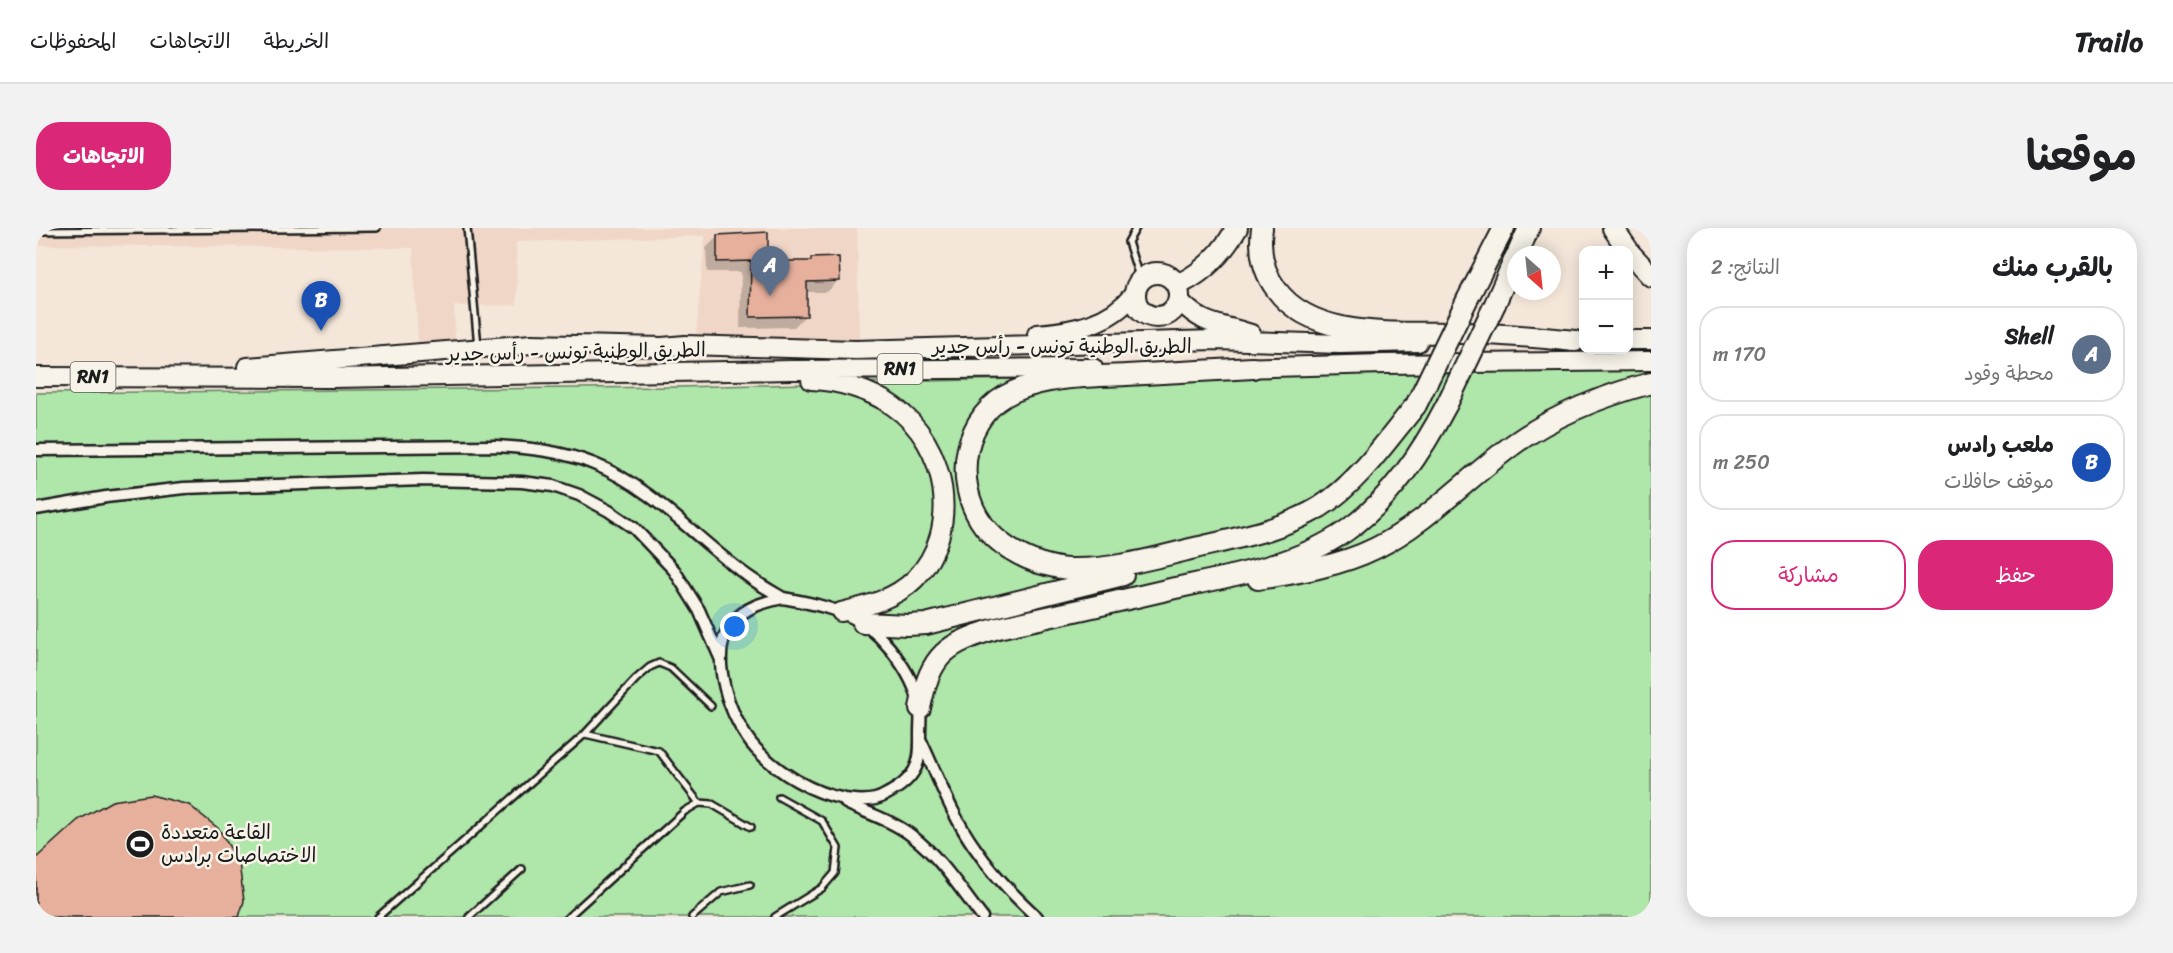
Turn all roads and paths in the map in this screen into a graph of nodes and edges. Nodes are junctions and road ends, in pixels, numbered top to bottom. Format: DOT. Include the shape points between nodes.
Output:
graph roads {
  1 [pos="377,228"];
  2 [pos="467,228"];
  3 [pos="1136,228"];
  4 [pos="1237,228"];
  5 [pos="1262,228"];
  6 [pos="1496,228"];
  7 [pos="1504,228"];
  8 [pos="1529,228"];
  9 [pos="1613,228"];
  10 [pos="177,229"];
  11 [pos="36,231"];
  12 [pos="1521,246"];
  13 [pos="1625,246"];
  14 [pos="1490,255"];
  15 [pos="1633,256"];
  16 [pos="1651,276"];
  17 [pos="1507,277"];
  18 [pos="1137,287"];
  19 [pos="1178,292"];
  20 [pos="1633,340"];
  21 [pos="1651,340"];
  22 [pos="1269,341"];
  23 [pos="1579,341"];
  24 [pos="478,348"];
  25 [pos="936,348"];
  26 [pos="1651,362"];
  27 [pos="1253,368"];
  28 [pos="707,372"];
  29 [pos="150,376"];
  30 [pos="36,377"];
  31 [pos="1651,383"];
  32 [pos="1416,405"];
  33 [pos="36,450"];
  34 [pos="36,508"];
  35 [pos="1148,595"];
  36 [pos="783,598"];
  37 [pos="841,612"];
  38 [pos="863,623"];
  39 [pos="721,660"];
  40 [pos="711,706"];
  41 [pos="920,708"];
  42 [pos="585,734"];
  43 [pos="920,740"];
  44 [pos="832,796"];
  45 [pos="779,797"];
  46 [pos="699,803"];
  47 [pos="751,827"];
  48 [pos="522,869"];
  49 [pos="750,885"];
  50 [pos="378,917"];
  51 [pos="469,917"];
  52 [pos="568,917"];
  53 [pos="692,917"];
  54 [pos="775,917"];
  55 [pos="982,917"];
  56 [pos="1037,917"];
  1 -- 10 [label="lane"];
  2 -- 24 [label="lane"];
  3 -- 18 [label="lane" via="1128,242"];
  4 -- 19 [label="highway"];
  5 -- 23 [label="highway" via="1261,257 1270,281 1298,311 1328,324 1380,331"];
  6 -- 14 [label="highway"];
  7 -- 14 [label="highway"];
  8 -- 12 [label="highway"];
  9 -- 13 [label="highway"];
  10 -- 11 [label="lane"];
  14 -- 32 [label="highway, bridge"];
  15 -- 16 [label="highway"];
  17 -- 35 [label="highway, bridge" via="1447,404 1417,456 1365,516 1330,541 1266,566"];
  18 -- 19 [label="highway" via="1149,274 1160,273 1170,277"];
  18 -- 19 [label="highway" via="1135,302 1139,310 1154,318 1170,314"];
  18 -- 25 [label="main road" via="1123,308 1090,325 970,338"];
  19 -- 22 [label="main road" via="1194,315 1209,324"];
  20 -- 21 [label="main road"];
  22 -- 23 [label="main road, الطريق الوطنية تونس - رأس جدير / RN1"];
  22 -- 25 [label="main road, الطريق الوطنية تونس - رأس جدير / RN1"];
  24 -- 25 [label="main road, الطريق الوطنية تونس - رأس جدير / RN1" via="532,344"];
  24 -- 29 [label="main road, الطريق الوطنية تونس - رأس جدير / RN1"];
  26 -- 27 [label="main road, الطريق الوطنية تونس - رأس جدير / RN1"];
  27 -- 28 [label="main road, الطريق الوطنية تونس - رأس جدير / RN1"];
  27 -- 32 [label="highway" via="1058,379 1000,398 979,421 966,451 966,480 975,512 997,540 1024,557 1052,567 1086,569 1154,558 1274,527 1319,507 1354,479"];
  28 -- 29 [label="main road, الطريق الوطنية تونس - رأس جدير / RN1" via="332,378"];
  28 -- 37 [label="main road" via="821,381 865,392 894,406 929,447 937,464 944,501 940,538 933,554 906,586 872,605"];
  29 -- 30 [label="main road, الطريق الوطنية تونس - رأس جدير / RN1"];
  31 -- 35 [label="highway" via="1602,397 1533,430 1397,537 1357,556 1281,575"];
  32 -- 38 [label="highway" via="1393,450 1364,484 1326,516 1292,532 926,624"];
  33 -- 36 [label="street" via="448,447 536,449 565,454 596,465 636,487 751,579"];
  34 -- 39 [label="street" via="184,488 423,480 553,486 579,495 634,528 674,570 699,610"];
  35 -- 41 [label="highway" via="968,637 933,665 925,681"];
  36 -- 37 [label="street"];
  36 -- 39 [label="street" via="757,604 732,623 724,638"];
  37 -- 38 [label="street"];
  38 -- 41 [label="street" via="909,676"];
  39 -- 44 [label="street" via="722,679 733,711 754,747 796,780"];
  40 -- 42 [label="lane" via="671,668 659,663 636,679"];
  41 -- 43 [label="street"];
  42 -- 46 [label="lane" via="659,751"];
  42 -- 50 [label="lane"];
  43 -- 44 [label="street" via="915,768 902,785 882,797 859,801"];
  43 -- 56 [label="street" via="974,848"];
  44 -- 55 [label="street" via="911,835"];
  45 -- 54 [label="lane" via="822,821 838,848 835,873 822,888"];
  46 -- 47 [label="lane" via="712,804"];
  46 -- 52 [label="lane" via="685,811"];
  48 -- 51 [label="lane"];
  49 -- 53 [label="lane" via="721,892"];
}
